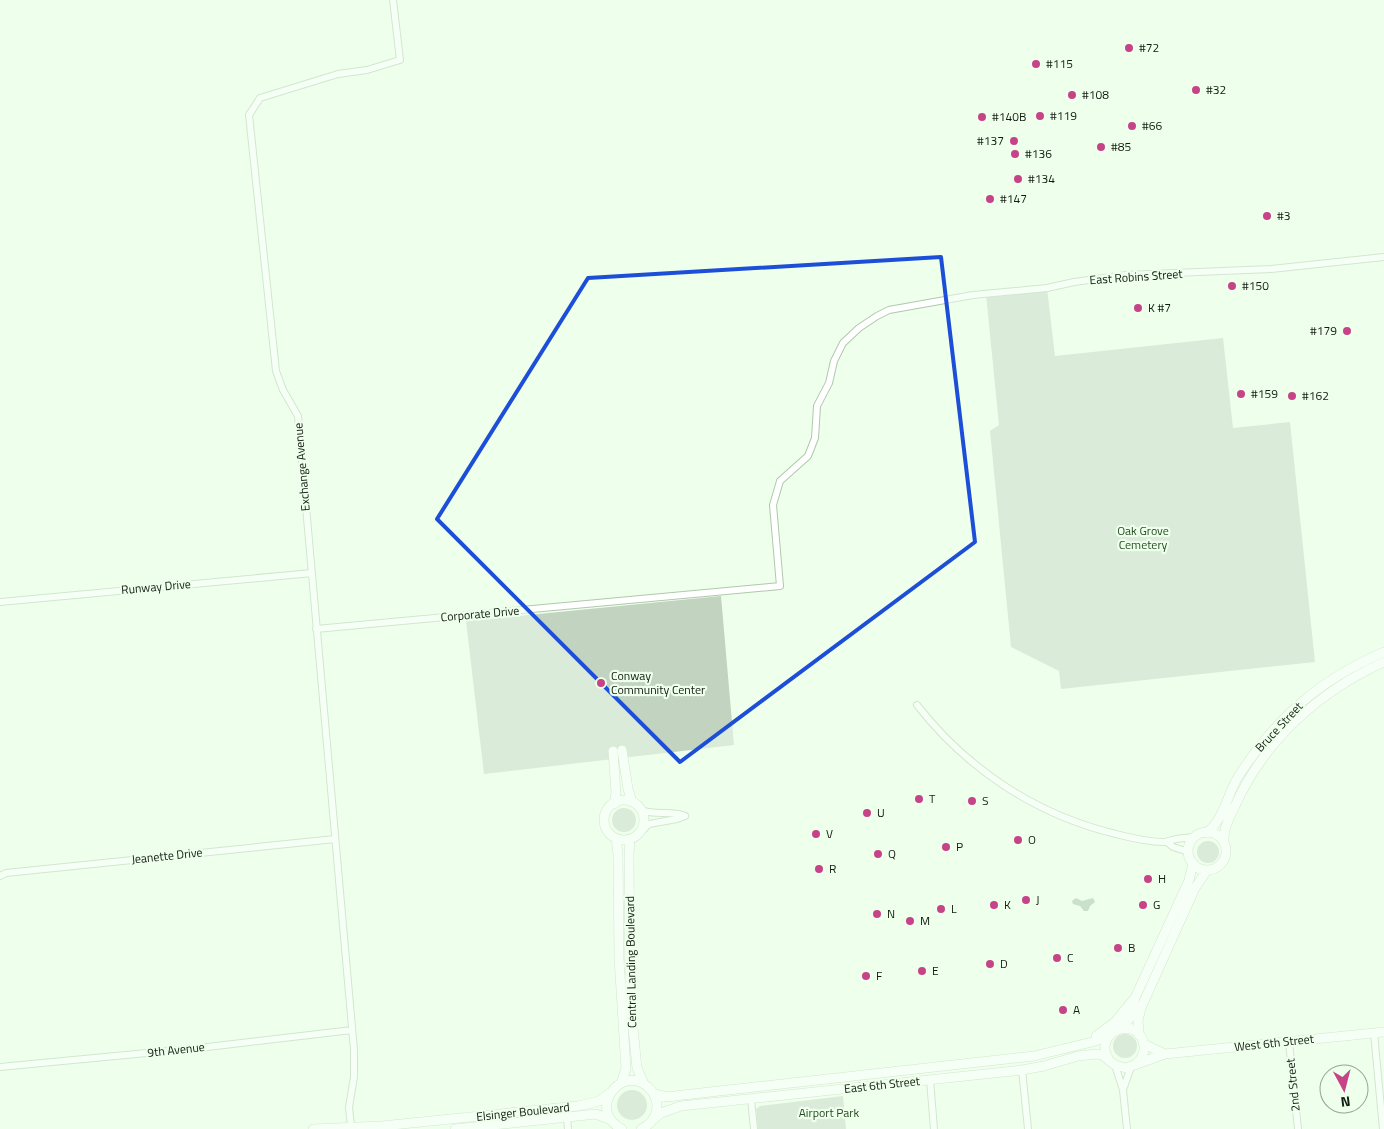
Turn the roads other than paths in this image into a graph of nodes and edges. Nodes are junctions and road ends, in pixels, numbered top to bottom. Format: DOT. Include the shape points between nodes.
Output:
graph roads {
  1 [pos="393,0"];
  2 [pos="1384,257"];
  3 [pos="889,310"];
  4 [pos="312,573"];
  5 [pos="0,602"];
  6 [pos="316,629"];
  7 [pos="1384,652"];
  8 [pos="1384,662"];
  9 [pos="1345,670"];
  10 [pos="1324,696"];
  11 [pos="917,705"];
  12 [pos="622,750"];
  13 [pos="612,751"];
  14 [pos="632,802"];
  15 [pos="614,804"];
  16 [pos="641,810"];
  17 [pos="640,833"];
  18 [pos="1206,833"];
  19 [pos="1195,837"];
  20 [pos="616,838"];
  21 [pos="335,839"];
  22 [pos="630,839"];
  23 [pos="1167,842"];
  24 [pos="1224,842"];
  25 [pos="1188,852"];
  26 [pos="1192,863"];
  27 [pos="1207,870"];
  28 [pos="0,876"];
  29 [pos="1135,998"];
  30 [pos="352,1030"];
  31 [pos="1116,1031"];
  32 [pos="1384,1032"];
  33 [pos="1374,1033"];
  34 [pos="1139,1035"];
  35 [pos="1289,1042"];
  36 [pos="1144,1044"];
  37 [pos="1078,1045"];
  38 [pos="1165,1054"];
  39 [pos="1112,1063"];
  40 [pos="1133,1066"];
  41 [pos="0,1067"];
  42 [pos="1022,1070"];
  43 [pos="930,1080"];
  44 [pos="621,1083"];
  45 [pos="644,1084"];
  46 [pos="1123,1090"];
  47 [pos="610,1093"];
  48 [pos="654,1094"];
  49 [pos="751,1099"];
  50 [pos="567,1117"];
  51 [pos="654,1118"];
  52 [pos="618,1126"];
  53 [pos="351,1128"];
  54 [pos="643,1128"];
  55 [pos="312,1129"];
  56 [pos="455,1129"];
  57 [pos="568,1129"];
  58 [pos="754,1129"];
  59 [pos="934,1129"];
  60 [pos="1028,1129"];
  61 [pos="1127,1129"];
  62 [pos="1298,1129"];
  63 [pos="1383,1129"];
  1 -- 4 [label="street, Exchange Avenue" via="400,60 338,74 260,98 249,116 276,371 298,416"];
  2 -- 3 [label="street, East Robins Street" via="1271,269 1126,275 1047,288 973,295"];
  3 -- 6 [label="street, Corporate Drive" via="859,328 843,343 817,406 815,438 808,456 780,481 774,505 780,586"];
  4 -- 5 [label="street, Runway Drive"];
  4 -- 6 [label="street, Exchange Avenue"];
  6 -- 21 [label="street, Exchange Avenue"];
  7 -- 9 [label="street, Bruce Street"];
  8 -- 9 [label="street" via="1355,672"];
  8 -- 10 [label="street, Bruce Street" via="1354,676"];
  9 -- 10 [label="street" via="1343,678 1324,692"];
  9 -- 18 [label="street, Bruce Street" via="1300,703 1262,743 1236,781 1216,824"];
  10 -- 24 [label="street, Bruce Street" via="1290,726 1253,773 1227,822"];
  11 -- 23 [label="street" via="970,761 1033,803 1100,830 1136,839"];
  12 -- 14 [label="street"];
  13 -- 15 [label="street, Central Landing Boulevard"];
  14 -- 15 [label="street"];
  14 -- 16 [label="street"];
  15 -- 20 [label="street, Central Landing Boulevard" via="605,820 608,832"];
  16 -- 17 [label="street" via="644,822"];
  16 -- 17 [label="street" via="685,816 649,824"];
  17 -- 22 [label="street"];
  18 -- 19 [label="street"];
  18 -- 24 [label="street" via="1218,836"];
  19 -- 23 [label="street"];
  19 -- 25 [label="street"];
  20 -- 22 [label="street"];
  20 -- 44 [label="street, Central Landing Boulevard" via="626,1069"];
  21 -- 28 [label="street, Jeanette Drive"];
  21 -- 30 [label="street"];
  22 -- 45 [label="street, Central Landing Boulevard" via="630,998 637,1068"];
  23 -- 25 [label="street"];
  24 -- 27 [label="street" via="1226,855 1222,863"];
  25 -- 26 [label="street"];
  26 -- 27 [label="street"];
  26 -- 29 [label="street" via="1189,880"];
  27 -- 34 [label="street" via="1195,888 1141,1008"];
  29 -- 31 [label="street" via="1130,1018"];
  29 -- 37 [label="street" via="1108,1028"];
  30 -- 41 [label="street, 9th Avenue"];
  30 -- 53 [label="street"];
  31 -- 34 [label="street" via="1130,1029"];
  31 -- 37 [label="street, East 6th Street"];
  31 -- 39 [label="street" via="1105,1047"];
  32 -- 33 [label="street, West 6th Street"];
  33 -- 35 [label="street, West 6th Street"];
  33 -- 63 [label="street"];
  34 -- 36 [label="street"];
  35 -- 38 [label="street, West 6th Street"];
  35 -- 62 [label="street, 2nd Street"];
  36 -- 38 [label="street"];
  36 -- 40 [label="street" via="1143,1056"];
  37 -- 48 [label="street, East 6th Street" via="1019,1058 668,1097"];
  38 -- 40 [label="street, West 6th Street"];
  39 -- 40 [label="street" via="1126,1068"];
  39 -- 42 [label="street, East 6th Street" via="1102,1055 1089,1054"];
  39 -- 46 [label="street"];
  40 -- 46 [label="street" via="1124,1081"];
  42 -- 43 [label="street, East 6th Street"];
  42 -- 60 [label="street"];
  43 -- 49 [label="street, East 6th Street"];
  43 -- 59 [label="street"];
  44 -- 45 [label="street" via="636,1081"];
  44 -- 47 [label="street, Elsinger Boulevard"];
  45 -- 48 [label="street"];
  46 -- 61 [label="street"];
  47 -- 52 [label="street" via="607,1107"];
  47 -- 53 [label="street, Elsinger Boulevard" via="599,1101 578,1106"];
  48 -- 51 [label="street" via="657,1111"];
  49 -- 51 [label="street, East 6th Street" via="680,1106"];
  49 -- 58 [label="street"];
  50 -- 52 [label="street, Elsinger Boulevard" via="596,1114"];
  50 -- 56 [label="street, Elsinger Boulevard"];
  50 -- 57 [label="street"];
  51 -- 54 [label="street"];
  53 -- 55 [label="street, Elsinger Boulevard"];
}
